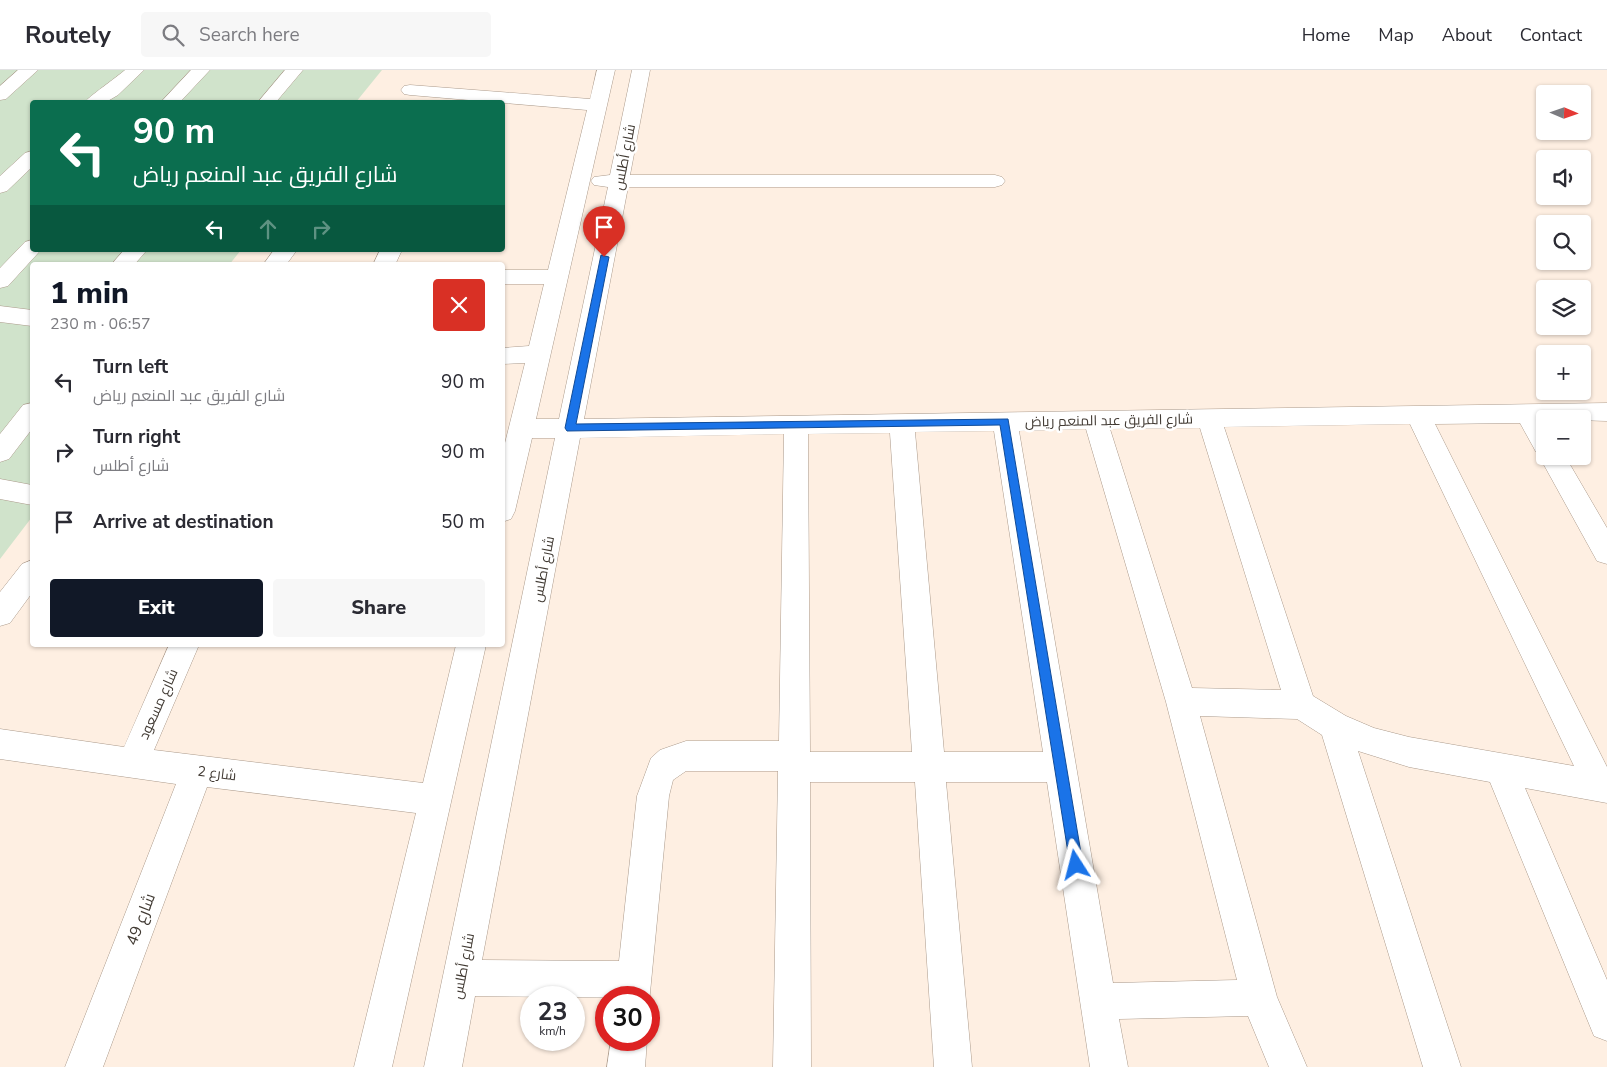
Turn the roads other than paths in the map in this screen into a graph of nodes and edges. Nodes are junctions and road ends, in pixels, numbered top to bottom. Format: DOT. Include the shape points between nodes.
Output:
graph roads {
  1 [pos="29,70"];
  2 [pos="134,70"];
  3 [pos="201,70"];
  4 [pos="294,70"];
  5 [pos="606,70"];
  6 [pos="641,70"];
  7 [pos="410,90"];
  8 [pos="0,95"];
  9 [pos="97,100"];
  10 [pos="172,100"];
  11 [pos="269,100"];
  12 [pos="598,105"];
  13 [pos="30,159"];
  14 [pos="580,181"];
  15 [pos="619,181"];
  16 [pos="995,181"];
  17 [pos="0,187"];
  18 [pos="30,249"];
  19 [pos="134,252"];
  20 [pos="284,252"];
  21 [pos="125,262"];
  22 [pos="276,262"];
  23 [pos="505,277"];
  24 [pos="557,277"];
  25 [pos="0,281"];
  26 [pos="2,317"];
  27 [pos="30,318"];
  28 [pos="539,354"];
  29 [pos="505,356"];
  30 [pos="1607,412"];
  31 [pos="1527,413"];
  32 [pos="30,414"];
  33 [pos="1418,415"];
  34 [pos="1209,418"];
  35 [pos="1095,420"];
  36 [pos="1005,421"];
  37 [pos="902,423"];
  38 [pos="796,425"];
  39 [pos="570,428"];
  40 [pos="522,429"];
  41 [pos="1536,429"];
  42 [pos="0,452"];
  43 [pos="1557,465"];
  44 [pos="0,489"];
  45 [pos="30,495"];
  46 [pos="505,499"];
  47 [pos="1607,553"];
  48 [pos="17,583"];
  49 [pos="0,614"];
  50 [pos="183,647"];
  51 [pos="471,647"];
  52 [pos="1181,702"];
  53 [pos="1301,705"];
  54 [pos="1335,726"];
  55 [pos="0,744"];
  56 [pos="794,762"];
  57 [pos="133,764"];
  58 [pos="929,767"];
  59 [pos="1061,767"];
  60 [pos="1501,769"];
  61 [pos="197,771"];
  62 [pos="1603,786"];
  63 [pos="435,800"];
  64 [pos="461,978"];
  65 [pos="599,986"];
  66 [pos="634,986"];
  67 [pos="1259,998"];
  68 [pos="1098,1001"];
  69 [pos="1607,1022"];
  70 [pos="628,1051"];
  71 [pos="84,1067"];
  72 [pos="373,1067"];
  73 [pos="443,1067"];
  74 [pos="626,1067"];
  75 [pos="792,1067"];
  76 [pos="953,1067"];
  77 [pos="1109,1067"];
  78 [pos="1288,1067"];
  79 [pos="1442,1067"];
  1 -- 8 [label="street"];
  2 -- 9 [label="street"];
  3 -- 10 [label="street"];
  4 -- 11 [label="street"];
  5 -- 12 [label="street"];
  6 -- 15 [label="street, شارع أطلس"];
  7 -- 12 [label="street"];
  12 -- 14 [label="street"];
  13 -- 17 [label="street"];
  14 -- 15 [label="street"];
  14 -- 24 [label="street"];
  15 -- 16 [label="street"];
  15 -- 39 [label="street, شارع أطلس"];
  18 -- 25 [label="street"];
  19 -- 21 [label="street"];
  20 -- 22 [label="street"];
  23 -- 24 [label="street"];
  24 -- 28 [label="street"];
  26 -- 27 [label="street"];
  28 -- 29 [label="street"];
  28 -- 40 [label="street"];
  30 -- 31 [label="street, شارع الفريق عبد المنعم رياض"];
  31 -- 33 [label="street, شارع الفريق عبد المنعم رياض"];
  31 -- 41 [label="street"];
  32 -- 42 [label="street"];
  33 -- 34 [label="street, شارع الفريق عبد المنعم رياض"];
  33 -- 62 [label="street"];
  34 -- 35 [label="street, شارع الفريق عبد المنعم رياض"];
  34 -- 53 [label="street"];
  35 -- 36 [label="street, شارع الفريق عبد المنعم رياض"];
  35 -- 52 [label="street"];
  36 -- 37 [label="street, شارع الفريق عبد المنعم رياض"];
  36 -- 59 [label="street"];
  37 -- 38 [label="street, شارع الفريق عبد المنعم رياض"];
  37 -- 58 [label="street"];
  38 -- 39 [label="street, شارع الفريق عبد المنعم رياض"];
  38 -- 56 [label="street"];
  39 -- 40 [label="street, شارع الفريق عبد المنعم رياض"];
  39 -- 64 [label="street, شارع أطلس"];
  40 -- 46 [label="street"];
  43 -- 47 [label="street"];
  44 -- 45 [label="street"];
  48 -- 49 [label="street"];
  50 -- 57 [label="street, شارع مسعود"];
  51 -- 63 [label="street"];
  52 -- 53 [label="street"];
  52 -- 67 [label="street"];
  53 -- 54 [label="street"];
  54 -- 60 [label="street" via="1372,742 1409,752"];
  54 -- 79 [label="street"];
  55 -- 57 [label="street, شارع 2"];
  56 -- 58 [label="street"];
  56 -- 66 [label="street" via="686,756 674,758 664,765 657,776 653,796"];
  56 -- 75 [label="street"];
  57 -- 61 [label="street, شارع 2"];
  58 -- 59 [label="street"];
  58 -- 76 [label="street"];
  59 -- 68 [label="street"];
  60 -- 62 [label="street"];
  60 -- 69 [label="street"];
  61 -- 63 [label="street, شارع 2"];
  61 -- 71 [label="street, شارع 49"];
  63 -- 72 [label="street"];
  64 -- 65 [label="street"];
  64 -- 73 [label="street, شارع أطلس"];
  67 -- 68 [label="street"];
  67 -- 78 [label="street"];
  68 -- 77 [label="street"];
  70 -- 74 [label="street"];
}
